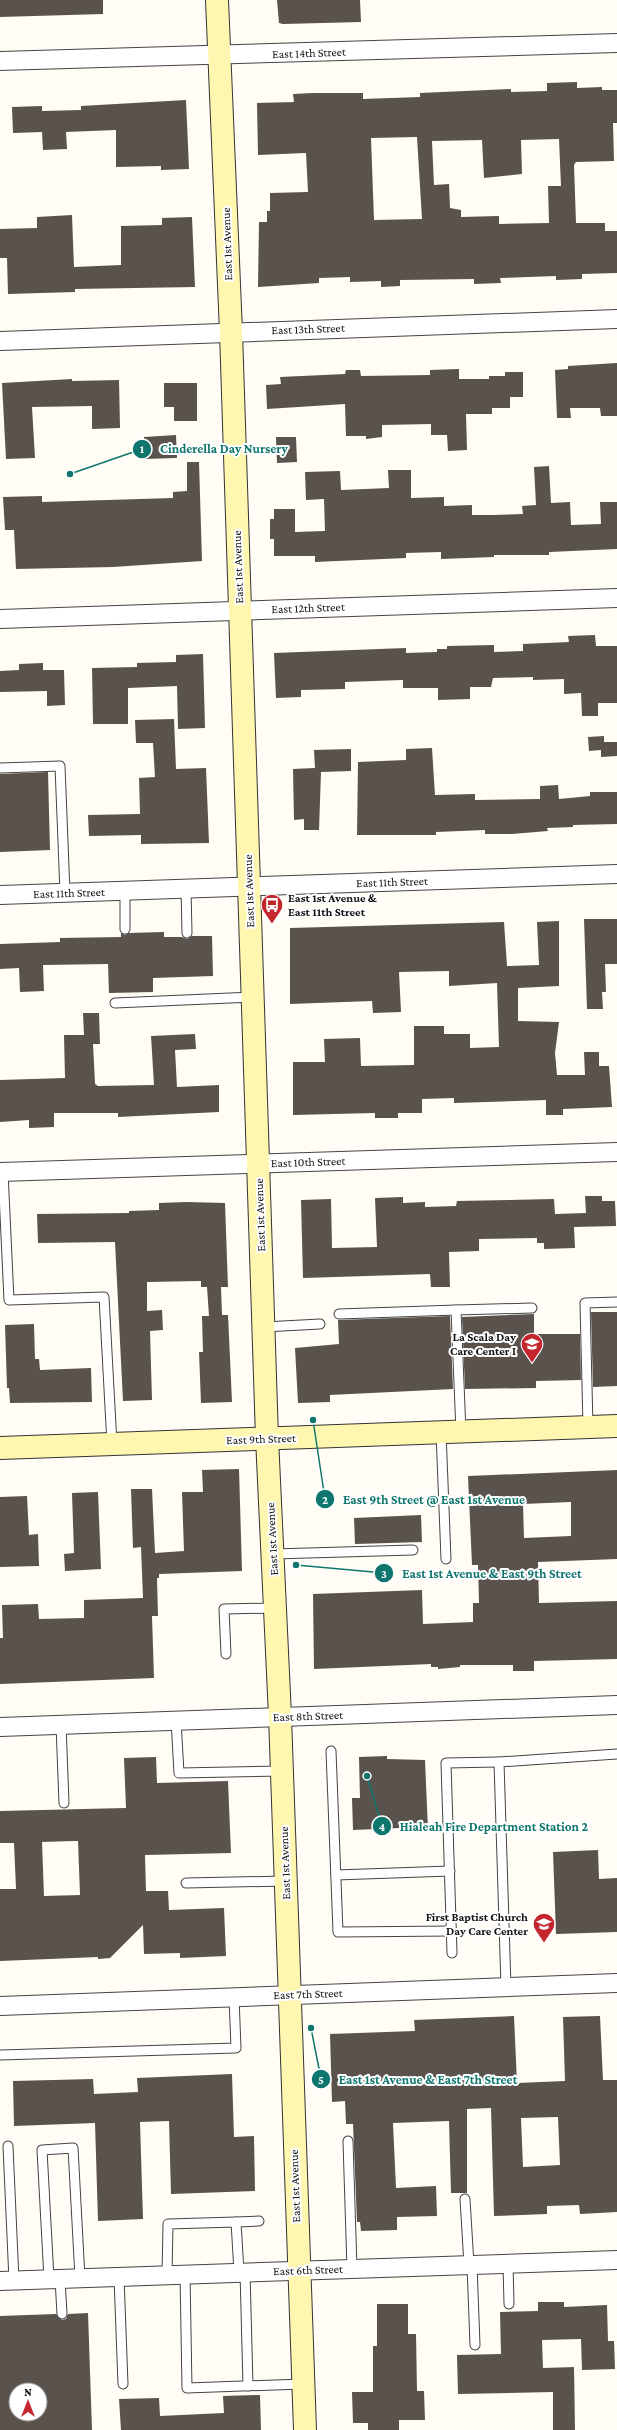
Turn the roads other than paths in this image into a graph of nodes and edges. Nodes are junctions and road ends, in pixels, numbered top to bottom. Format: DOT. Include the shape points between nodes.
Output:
graph roads {
  1 [pos="217,0"];
  2 [pos="617,43"];
  3 [pos="219,56"];
  4 [pos="0,61"];
  5 [pos="617,319"];
  6 [pos="231,332"];
  7 [pos="0,341"];
  8 [pos="617,598"];
  9 [pos="240,610"];
  10 [pos="0,619"];
  11 [pos="0,768"];
  12 [pos="617,874"];
  13 [pos="248,886"];
  14 [pos="186,889"];
  15 [pos="125,891"];
  16 [pos="65,893"];
  17 [pos="0,895"];
  18 [pos="126,929"];
  19 [pos="187,933"];
  20 [pos="253,997"];
  21 [pos="115,1003"];
  22 [pos="617,1152"];
  23 [pos="259,1163"];
  24 [pos="2,1172"];
  25 [pos="617,1302"];
  26 [pos="532,1308"];
  27 [pos="456,1310"];
  28 [pos="339,1314"];
  29 [pos="320,1324"];
  30 [pos="264,1327"];
  31 [pos="617,1426"];
  32 [pos="588,1427"];
  33 [pos="451,1432"];
  34 [pos="267,1438"];
  35 [pos="112,1444"];
  36 [pos="0,1448"];
  37 [pos="413,1550"];
  38 [pos="273,1554"];
  39 [pos="446,1559"];
  40 [pos="275,1608"];
  41 [pos="226,1654"];
  42 [pos="617,1705"];
  43 [pos="280,1716"];
  44 [pos="176,1720"];
  45 [pos="61,1725"];
  46 [pos="0,1727"];
  47 [pos="331,1751"];
  48 [pos="617,1754"];
  49 [pos="499,1762"];
  50 [pos="282,1771"];
  51 [pos="64,1802"];
  52 [pos="450,1871"];
  53 [pos="336,1874"];
  54 [pos="285,1881"];
  55 [pos="186,1883"];
  56 [pos="452,1931"];
  57 [pos="452,1953"];
  58 [pos="617,1983"];
  59 [pos="506,1987"];
  60 [pos="289,1994"];
  61 [pos="234,1997"];
  62 [pos="0,2006"];
  63 [pos="0,2055"];
  64 [pos="348,2141"];
  65 [pos="8,2146"];
  66 [pos="465,2199"];
  67 [pos="259,2221"];
  68 [pos="236,2222"];
  69 [pos="617,2260"];
  70 [pos="508,2264"];
  71 [pos="470,2265"];
  72 [pos="352,2268"];
  73 [pos="298,2270"];
  74 [pos="242,2272"];
  75 [pos="185,2274"];
  76 [pos="167,2275"];
  77 [pos="119,2277"];
  78 [pos="80,2278"];
  79 [pos="54,2279"];
  80 [pos="7,2281"];
  81 [pos="509,2304"];
  82 [pos="62,2314"];
  83 [pos="475,2345"];
  84 [pos="123,2384"];
  85 [pos="303,2384"];
  86 [pos="248,2386"];
  87 [pos="305,2430"];
  1 -- 3 [label="street, East 1st Avenue"];
  2 -- 3 [label="street, East 14th Street"];
  3 -- 4 [label="street, East 14th Street"];
  3 -- 6 [label="street, East 1st Avenue"];
  5 -- 6 [label="street, East 13th Street"];
  6 -- 7 [label="street, East 13th Street"];
  6 -- 9 [label="street, East 1st Avenue"];
  8 -- 9 [label="street, East 12th Street"];
  9 -- 10 [label="street, East 12th Street"];
  9 -- 13 [label="street, East 1st Avenue"];
  11 -- 16 [label="lane" via="60,766"];
  12 -- 13 [label="street, East 11th Street"];
  13 -- 14 [label="street, East 11th Street"];
  13 -- 20 [label="street, East 1st Avenue"];
  14 -- 15 [label="street, East 11th Street"];
  14 -- 19 [label="lane"];
  15 -- 16 [label="street, East 11th Street"];
  15 -- 18 [label="lane"];
  16 -- 17 [label="street, East 11th Street"];
  20 -- 21 [label="lane"];
  20 -- 23 [label="street, East 1st Avenue"];
  22 -- 23 [label="street, East 10th Street"];
  23 -- 24 [label="street, East 10th Street"];
  23 -- 30 [label="street, East 1st Avenue"];
  24 -- 35 [label="lane" via="9,1300 104,1297"];
  25 -- 32 [label="lane" via="585,1303"];
  26 -- 27 [label="lane"];
  27 -- 28 [label="lane"];
  27 -- 33 [label="lane"];
  29 -- 30 [label="lane"];
  30 -- 34 [label="street, East 1st Avenue"];
  31 -- 32 [label="street, East 9th Street"];
  32 -- 33 [label="street, East 9th Street"];
  33 -- 34 [label="street, East 9th Street"];
  33 -- 39 [label="lane"];
  34 -- 35 [label="street, East 9th Street"];
  34 -- 38 [label="street, East 1st Avenue"];
  35 -- 36 [label="street, East 9th Street"];
  37 -- 38 [label="lane"];
  38 -- 40 [label="street, East 1st Avenue"];
  40 -- 41 [label="lane" via="224,1609"];
  40 -- 43 [label="street, East 1st Avenue"];
  42 -- 43 [label="street, East 8th Street"];
  43 -- 44 [label="street, East 8th Street"];
  43 -- 50 [label="street, East 1st Avenue"];
  44 -- 45 [label="street, East 8th Street"];
  44 -- 50 [label="lane" via="179,1773"];
  45 -- 46 [label="street, East 8th Street"];
  45 -- 51 [label="lane"];
  47 -- 53 [label="lane"];
  48 -- 49 [label="lane"];
  49 -- 52 [label="lane" via="446,1763"];
  49 -- 59 [label="lane"];
  50 -- 54 [label="street, East 1st Avenue"];
  52 -- 53 [label="lane"];
  52 -- 56 [label="lane"];
  53 -- 56 [label="lane" via="338,1932"];
  54 -- 55 [label="lane"];
  54 -- 60 [label="street, East 1st Avenue"];
  56 -- 57 [label="lane"];
  58 -- 59 [label="street, East 7th Street"];
  59 -- 60 [label="street, East 7th Street"];
  60 -- 61 [label="street, East 7th Street"];
  60 -- 73 [label="street, East 1st Avenue"];
  61 -- 62 [label="street, East 7th Street"];
  61 -- 63 [label="lane" via="236,2048"];
  64 -- 72 [label="lane"];
  65 -- 80 [label="lane"];
  66 -- 71 [label="lane"];
  67 -- 68 [label="lane"];
  68 -- 74 [label="lane"];
  68 -- 76 [label="lane" via="168,2224"];
  69 -- 70 [label="street, East 6th Street"];
  70 -- 71 [label="street, East 6th Street"];
  70 -- 81 [label="lane"];
  71 -- 72 [label="street, East 6th Street"];
  71 -- 83 [label="lane"];
  72 -- 73 [label="street, East 6th Street"];
  73 -- 74 [label="street, East 6th Street"];
  73 -- 85 [label="street, East 1st Avenue"];
  74 -- 75 [label="street, East 6th Street"];
  74 -- 86 [label="lane"];
  75 -- 76 [label="street, East 6th Street"];
  75 -- 86 [label="lane" via="187,2388"];
  76 -- 77 [label="street, East 6th Street"];
  77 -- 78 [label="street, East 6th Street"];
  77 -- 84 [label="lane"];
  78 -- 79 [label="street, East 6th Street"];
  78 -- 79 [label="lane" via="73,2148 42,2150"];
  79 -- 80 [label="street, East 6th Street"];
  79 -- 82 [label="lane"];
  85 -- 86 [label="lane"];
  85 -- 87 [label="street, East 1st Avenue"];
}
